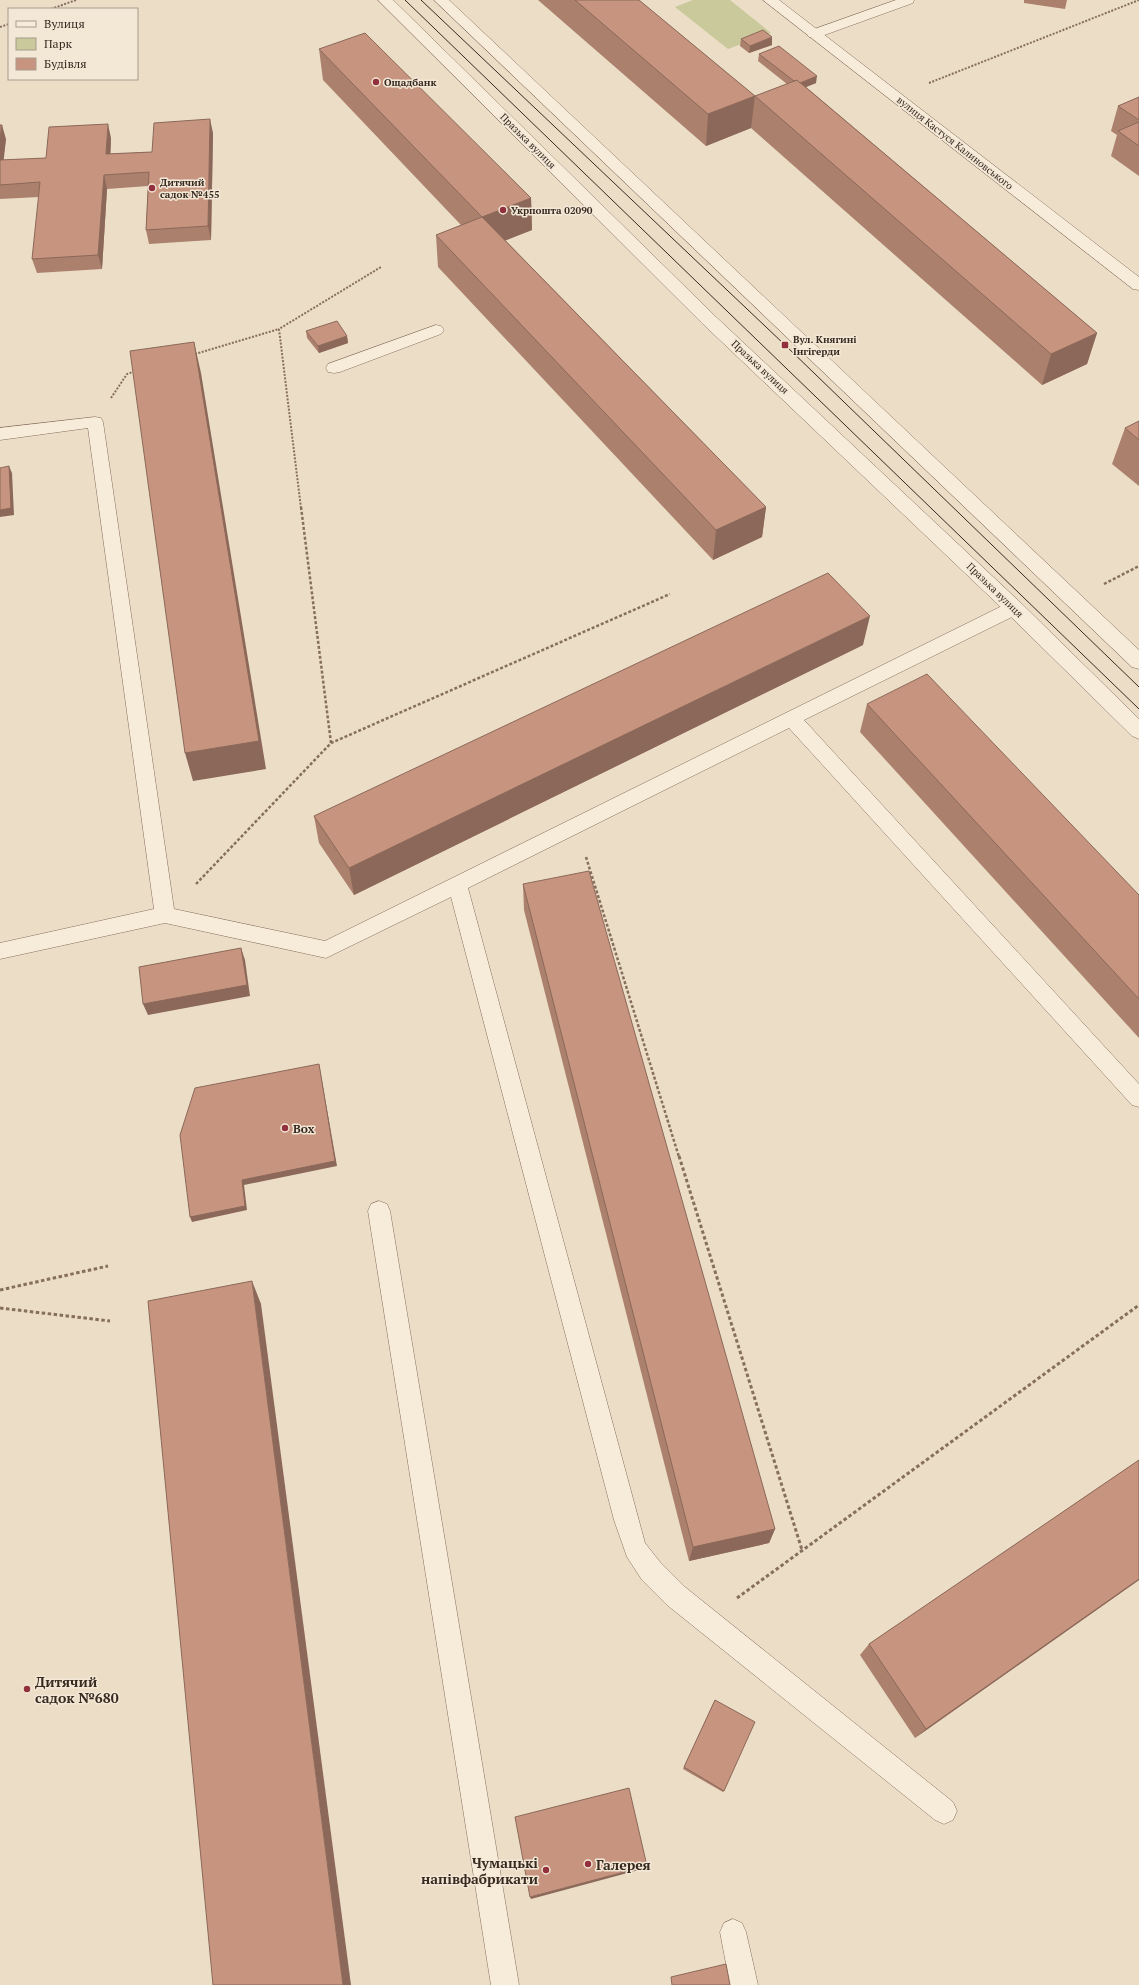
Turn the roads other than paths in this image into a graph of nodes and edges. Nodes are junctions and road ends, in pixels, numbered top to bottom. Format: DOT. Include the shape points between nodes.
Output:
graph roads {
  1 [pos="441,0"];
  2 [pos="770,0"];
  3 [pos="908,0"];
  4 [pos="390,1"];
  5 [pos="814,34"];
  6 [pos="1139,285"];
  7 [pos="436,330"];
  8 [pos="334,368"];
  9 [pos="0,434"];
  10 [pos="1014,608"];
  11 [pos="1139,662"];
  12 [pos="792,719"];
  13 [pos="1139,731"];
  14 [pos="457,884"];
  15 [pos="165,915"];
  16 [pos="0,951"];
  17 [pos="1139,1098"];
  18 [pos="379,1211"];
  19 [pos="944,1810"];
  20 [pos="733,1932"];
  21 [pos="506,1985"];
  22 [pos="744,1985"];
  1 -- 11 [label="street"];
  2 -- 5 [label="street, вулиця Кастуся Калиновського"];
  3 -- 5 [label="lane"];
  4 -- 10 [label="street, Празька вулиця" via="709,320"];
  5 -- 6 [label="street, вулиця Кастуся Калиновського"];
  7 -- 8 [label="lane"];
  9 -- 15 [label="lane" via="95,422"];
  10 -- 12 [label="lane"];
  10 -- 13 [label="street, Празька вулиця"];
  12 -- 14 [label="lane"];
  12 -- 17 [label="lane"];
  14 -- 15 [label="lane" via="326,950"];
  14 -- 19 [label="lane" via="635,1549 671,1591"];
  15 -- 16 [label="lane"];
  18 -- 21 [label="lane"];
  20 -- 22 [label="lane"];
}
